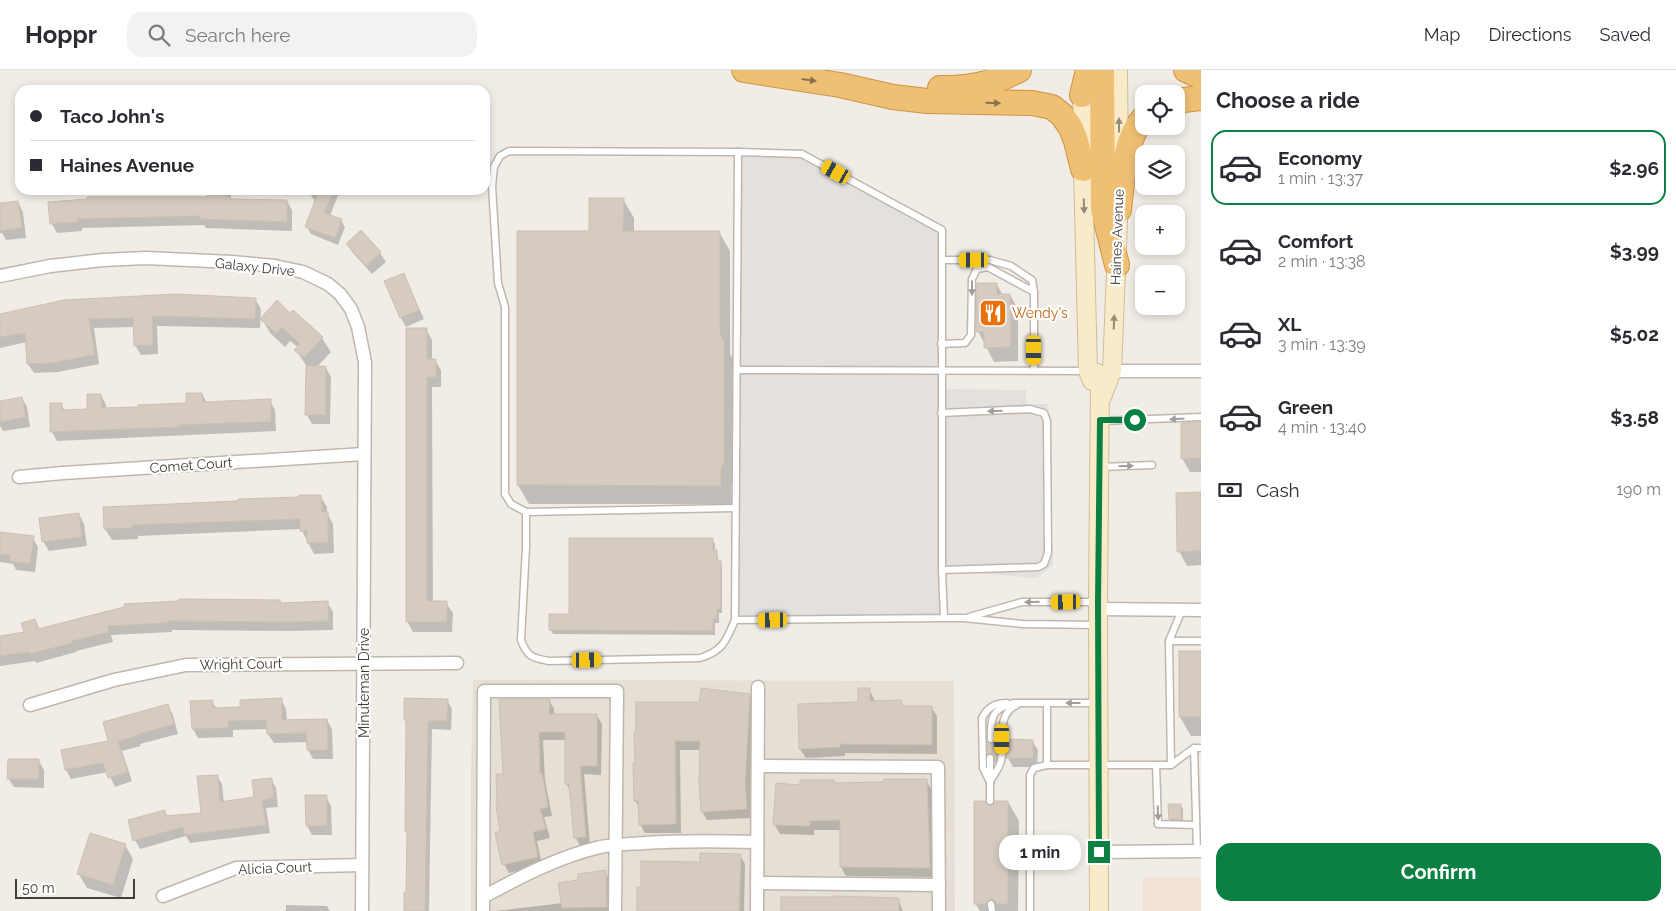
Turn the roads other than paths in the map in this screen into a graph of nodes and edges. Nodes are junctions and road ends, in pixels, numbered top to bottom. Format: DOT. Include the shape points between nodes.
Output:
graph roads {
  1 [pos="744,70"];
  2 [pos="1019,70"];
  3 [pos="1082,70"];
  4 [pos="1088,70"];
  5 [pos="1102,70"];
  6 [pos="1118,70"];
  7 [pos="1186,70"];
  8 [pos="1201,77"];
  9 [pos="840,85"];
  10 [pos="1082,95"];
  11 [pos="1201,98"];
  12 [pos="1185,100"];
  13 [pos="1135,131"];
  14 [pos="738,152"];
  15 [pos="1083,169"];
  16 [pos="1119,210"];
  17 [pos="1084,232"];
  18 [pos="942,260"];
  19 [pos="1117,265"];
  20 [pos="0,276"];
  21 [pos="1034,292"];
  22 [pos="941,344"];
  23 [pos="737,370"];
  24 [pos="941,370"];
  25 [pos="1034,370"];
  26 [pos="1088,370"];
  27 [pos="1112,371"];
  28 [pos="1201,371"];
  29 [pos="1100,402"];
  30 [pos="941,412"];
  31 [pos="1201,418"];
  32 [pos="1100,420"];
  33 [pos="364,454"];
  34 [pos="1152,465"];
  35 [pos="1099,466"];
  36 [pos="18,477"];
  37 [pos="736,508"];
  38 [pos="526,512"];
  39 [pos="942,570"];
  40 [pos="1182,610"];
  41 [pos="1201,610"];
  42 [pos="1098,612"];
  43 [pos="944,618"];
  44 [pos="964,618"];
  45 [pos="734,620"];
  46 [pos="1169,641"];
  47 [pos="1201,641"];
  48 [pos="457,662"];
  49 [pos="364,663"];
  50 [pos="758,687"];
  51 [pos="1013,703"];
  52 [pos="1022,703"];
  53 [pos="1047,703"];
  54 [pos="1098,703"];
  55 [pos="30,705"];
  56 [pos="990,739"];
  57 [pos="1198,748"];
  58 [pos="990,758"];
  59 [pos="1047,765"];
  60 [pos="1156,765"];
  61 [pos="1171,765"];
  62 [pos="758,766"];
  63 [pos="1098,766"];
  64 [pos="990,782"];
  65 [pos="990,801"];
  66 [pos="1196,824"];
  67 [pos="757,842"];
  68 [pos="616,844"];
  69 [pos="1199,851"];
  70 [pos="1099,852"];
  71 [pos="362,865"];
  72 [pos="757,883"];
  73 [pos="939,885"];
  74 [pos="163,896"];
  75 [pos="483,897"];
  76 [pos="990,904"];
  77 [pos="362,911"];
  78 [pos="483,911"];
  79 [pos="615,911"];
  80 [pos="757,911"];
  81 [pos="939,911"];
  82 [pos="992,911"];
  83 [pos="1030,911"];
  84 [pos="1099,911"];
  1 -- 9 [label="highway, one-way"];
  2 -- 9 [label="highway" via="998,79 963,87"];
  3 -- 10 [label="main road"];
  4 -- 10 [label="highway"];
  5 -- 19 [label="highway" via="1104,209"];
  16 -- 6 [label="main road, Haines Avenue, one-way"];
  7 -- 8 [label="highway"];
  9 -- 15 [label="highway, one-way" via="927,101 1052,107 1071,128"];
  10 -- 15 [label="main road"];
  11 -- 12 [label="highway"];
  13 -- 16 [label="highway" via="1129,147"];
  14 -- 18 [label="lane" via="802,154 942,230"];
  14 -- 23 [label="lane"];
  14 -- 38 [label="lane" via="509,151 500,156 494,167 492,186 498,283 505,307 505,494 511,504"];
  15 -- 17 [label="main road, one-way"];
  16 -- 19 [label="main road, Haines Avenue"];
  17 -- 26 [label="main road"];
  17 -- 27 [label="main road" via="1098,270 1099,352 1104,364"];
  18 -- 21 [label="lane" via="990,260 1011,266 1032,280"];
  18 -- 22 [label="lane"];
  27 -- 19 [label="main road, Haines Avenue, one-way"];
  20 -- 33 [label="street, Galaxy Drive" via="50,266 146,258 232,262 304,272 340,294 358,327 365,362"];
  21 -- 22 [label="lane, one-way" via="988,267 977,269 972,278 971,335 965,343"];
  21 -- 25 [label="lane"];
  22 -- 24 [label="lane"];
  23 -- 24 [label="lane"];
  23 -- 37 [label="lane"];
  24 -- 25 [label="lane"];
  24 -- 30 [label="lane"];
  25 -- 26 [label="lane"];
  26 -- 29 [label="main road" via="1097,373 1100,379"];
  27 -- 28 [label="street"];
  27 -- 29 [label="main road, Haines Avenue"];
  29 -- 32 [label="main road, Haines Avenue"];
  30 -- 39 [label="lane"];
  39 -- 30 [label="lane, one-way" via="1038,566 1044,564 1048,553 1047,421 1044,412 1030,409"];
  31 -- 32 [label="lane, one-way"];
  32 -- 35 [label="main road, Haines Avenue"];
  33 -- 36 [label="street, Comet Court"];
  33 -- 49 [label="street, Minuteman Drive"];
  35 -- 34 [label="lane, one-way"];
  35 -- 42 [label="main road, Haines Avenue"];
  37 -- 38 [label="lane"];
  37 -- 45 [label="lane"];
  38 -- 45 [label="lane" via="521,640 525,651 534,659 700,658 713,654 726,642"];
  39 -- 43 [label="lane"];
  40 -- 41 [label="street"];
  40 -- 42 [label="street"];
  40 -- 46 [label="lane"];
  42 -- 44 [label="lane" via="1023,624"];
  42 -- 44 [label="lane, one-way" via="1022,602"];
  42 -- 54 [label="main road, Haines Avenue"];
  43 -- 44 [label="lane"];
  43 -- 45 [label="lane"];
  46 -- 47 [label="lane"];
  46 -- 61 [label="lane"];
  48 -- 49 [label="street, Wright Court"];
  49 -- 55 [label="street, Wright Court" via="186,665 114,680"];
  49 -- 71 [label="street, Minuteman Drive"];
  50 -- 62 [label="street"];
  51 -- 52 [label="lane"];
  51 -- 56 [label="lane" via="995,712"];
  51 -- 64 [label="lane" via="993,705 982,718 982,768"];
  52 -- 53 [label="lane"];
  52 -- 64 [label="lane" via="1007,712 1002,723 1002,758"];
  54 -- 53 [label="lane, one-way"];
  53 -- 59 [label="lane"];
  54 -- 63 [label="main road, Haines Avenue"];
  57 -- 61 [label="lane"];
  57 -- 66 [label="lane"];
  58 -- 64 [label="lane"];
  59 -- 63 [label="lane"];
  59 -- 83 [label="lane" via="1034,768 1030,775"];
  60 -- 61 [label="lane"];
  60 -- 63 [label="lane"];
  60 -- 66 [label="lane, one-way" via="1158,824"];
  62 -- 67 [label="street"];
  62 -- 73 [label="street" via="938,767"];
  63 -- 70 [label="main road, Haines Avenue"];
  64 -- 65 [label="lane"];
  66 -- 69 [label="lane"];
  67 -- 68 [label="street" via="686,840"];
  67 -- 72 [label="street"];
  68 -- 75 [label="street" via="561,859"];
  68 -- 75 [label="street" via="617,691 484,691"];
  68 -- 79 [label="street"];
  69 -- 70 [label="street"];
  70 -- 84 [label="main road, Haines Avenue"];
  71 -- 74 [label="street, Alicia Court" via="236,868"];
  71 -- 77 [label="street, Minuteman Drive"];
  72 -- 73 [label="street"];
  72 -- 80 [label="street"];
  73 -- 81 [label="street"];
  75 -- 78 [label="street"];
  76 -- 82 [label="lane"];
}
